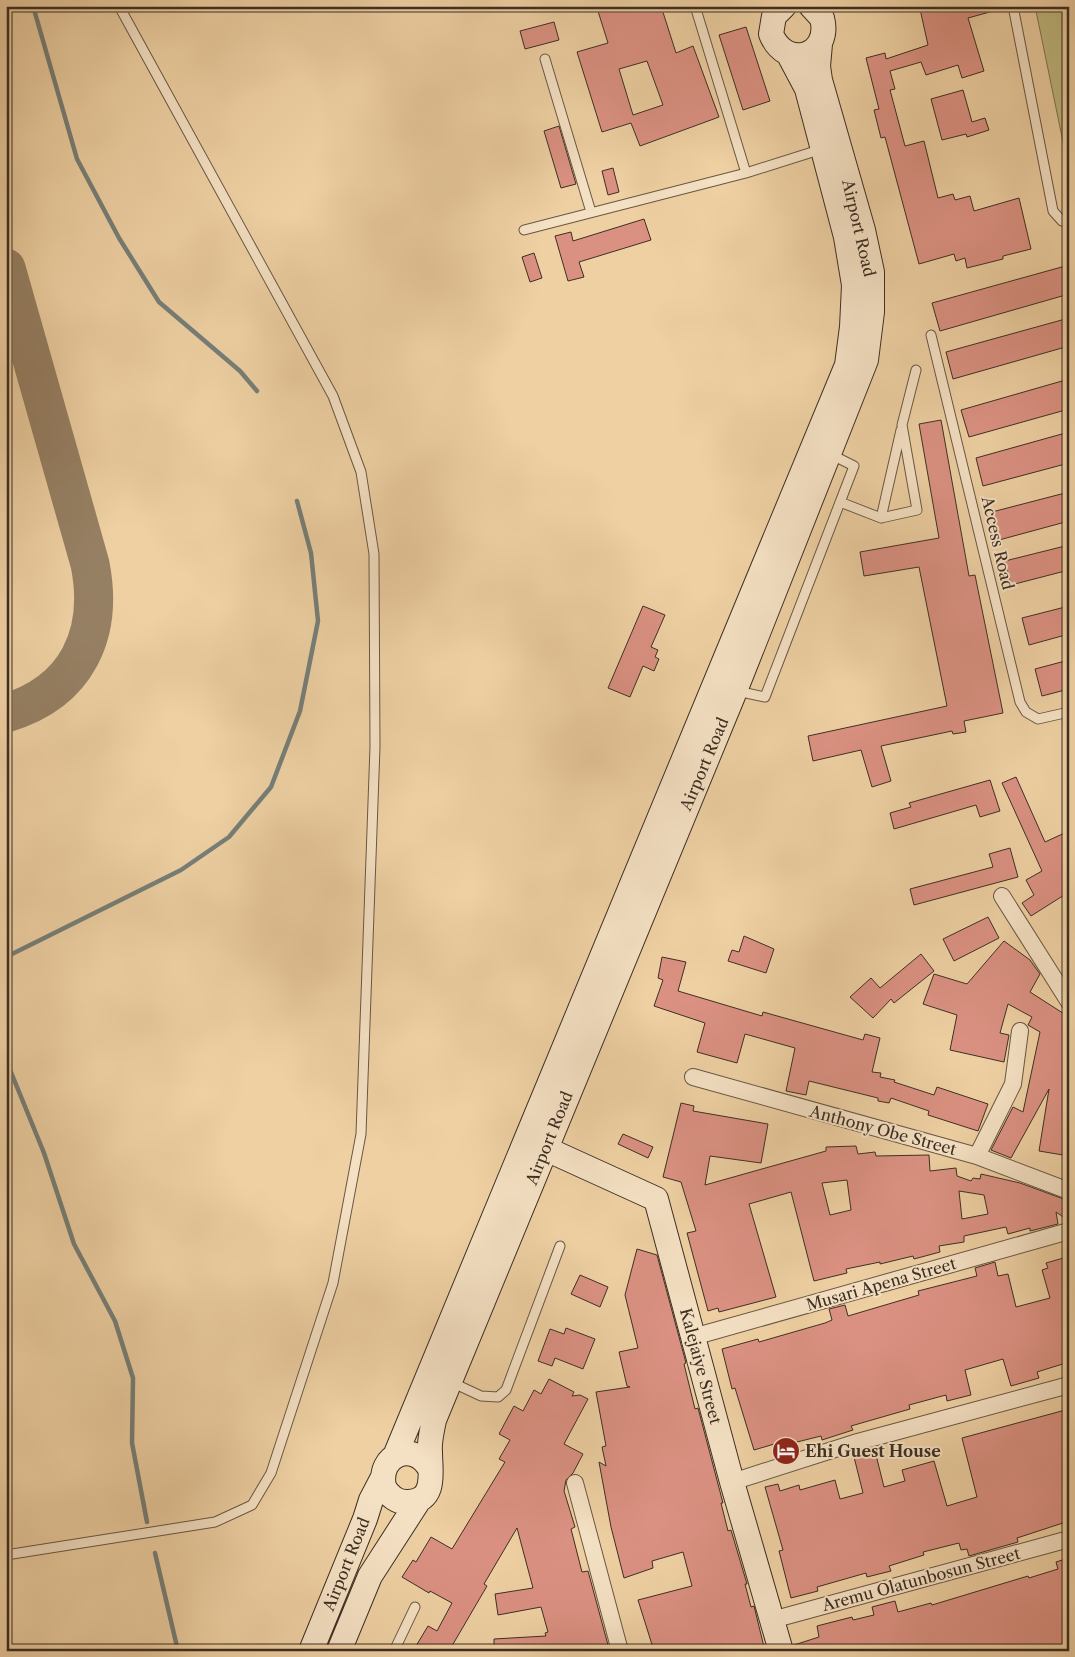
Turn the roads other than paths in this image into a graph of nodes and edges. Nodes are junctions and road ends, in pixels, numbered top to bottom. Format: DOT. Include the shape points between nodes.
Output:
graph roads {
  1 [pos="119,6"];
  2 [pos="695,6"];
  3 [pos="1013,6"];
  4 [pos="776,9"];
  5 [pos="816,10"];
  6 [pos="820,44"];
  7 [pos="790,54"];
  8 [pos="545,59"];
  9 [pos="822,149"];
  10 [pos="746,173"];
  11 [pos="590,212"];
  12 [pos="1069,223"];
  13 [pos="524,230"];
  14 [pos="931,335"];
  15 [pos="916,370"];
  16 [pos="902,425"];
  17 [pos="830,454"];
  18 [pos="840,502"];
  19 [pos="881,518"];
  20 [pos="734,691"];
  21 [pos="1069,712"];
  22 [pos="1002,896"];
  23 [pos="1069,1002"];
  24 [pos="1020,1031"];
  25 [pos="693,1078"];
  26 [pos="544,1148"];
  27 [pos="977,1156"];
  28 [pos="1069,1191"];
  29 [pos="1069,1231"];
  30 [pos="560,1246"];
  31 [pos="692,1337"];
  32 [pos="449,1382"];
  33 [pos="1069,1385"];
  34 [pos="395,1456"];
  35 [pos="430,1469"];
  36 [pos="382,1479"];
  37 [pos="732,1482"];
  38 [pos="575,1483"];
  39 [pos="419,1500"];
  40 [pos="1069,1539"];
  41 [pos="6,1555"];
  42 [pos="415,1607"];
  43 [pos="772,1620"];
  44 [pos="312,1651"];
  45 [pos="339,1651"];
  46 [pos="394,1651"];
  47 [pos="620,1651"];
  48 [pos="781,1651"];
  1 -- 41 [label="lane" via="333,396 361,472 374,554 375,747 361,1134 333,1283 271,1473 252,1505 215,1522"];
  2 -- 10 [label="lane"];
  3 -- 12 [label="lane" via="1053,211 1062,221"];
  4 -- 7 [label="main road, Airport Road" via="771,34 781,50"];
  5 -- 6 [label="main road, Airport Road" via="824,26"];
  6 -- 7 [label="main road" via="803,55"];
  6 -- 17 [label="main road, Airport Road" via="820,80 872,272 872,312 866,360"];
  7 -- 9 [label="main road, Airport Road" via="807,89"];
  8 -- 11 [label="lane"];
  9 -- 10 [label="lane"];
  9 -- 34 [label="main road, Airport Road" via="846,237 854,285 847,365"];
  10 -- 11 [label="lane"];
  11 -- 13 [label="lane"];
  14 -- 21 [label="lane, Access Road" via="1020,702 1026,712 1038,719"];
  15 -- 16 [label="lane"];
  16 -- 19 [label="lane"];
  16 -- 19 [label="lane" via="917,510"];
  17 -- 18 [label="lane" via="854,466"];
  17 -- 20 [label="main road, Airport Road"];
  18 -- 19 [label="lane"];
  18 -- 20 [label="lane" via="766,697"];
  20 -- 26 [label="main road, Airport Road"];
  22 -- 23 [label="street"];
  24 -- 27 [label="street" via="1013,1084"];
  25 -- 27 [label="street, Anthony Obe Street"];
  26 -- 31 [label="main road, Kalejaiye Street" via="656,1199"];
  26 -- 32 [label="main road, Airport Road"];
  27 -- 28 [label="street, Anthony Obe Street"];
  29 -- 31 [label="street, Musari Apena Street"];
  30 -- 32 [label="lane" via="506,1390 498,1397 481,1396"];
  31 -- 37 [label="main road, Kalejaiye Street"];
  32 -- 35 [label="main road, Airport Road" via="434,1420 429,1450"];
  33 -- 37 [label="street" via="854,1443"];
  34 -- 35 [label="main road" via="412,1453 420,1456"];
  34 -- 36 [label="main road" via="388,1462"];
  35 -- 39 [label="main road" via="430,1486"];
  36 -- 39 [label="main road" via="388,1494 394,1499 402,1502"];
  36 -- 44 [label="main road, Airport Road"];
  37 -- 43 [label="main road, Kalejaiye Street"];
  38 -- 47 [label="street"];
  39 -- 45 [label="main road, Airport Road" via="370,1576"];
  40 -- 43 [label="street, Aremu Olatunbosun Street"];
  42 -- 46 [label="lane"];
  43 -- 48 [label="main road, Kalejaiye Street"];
}
